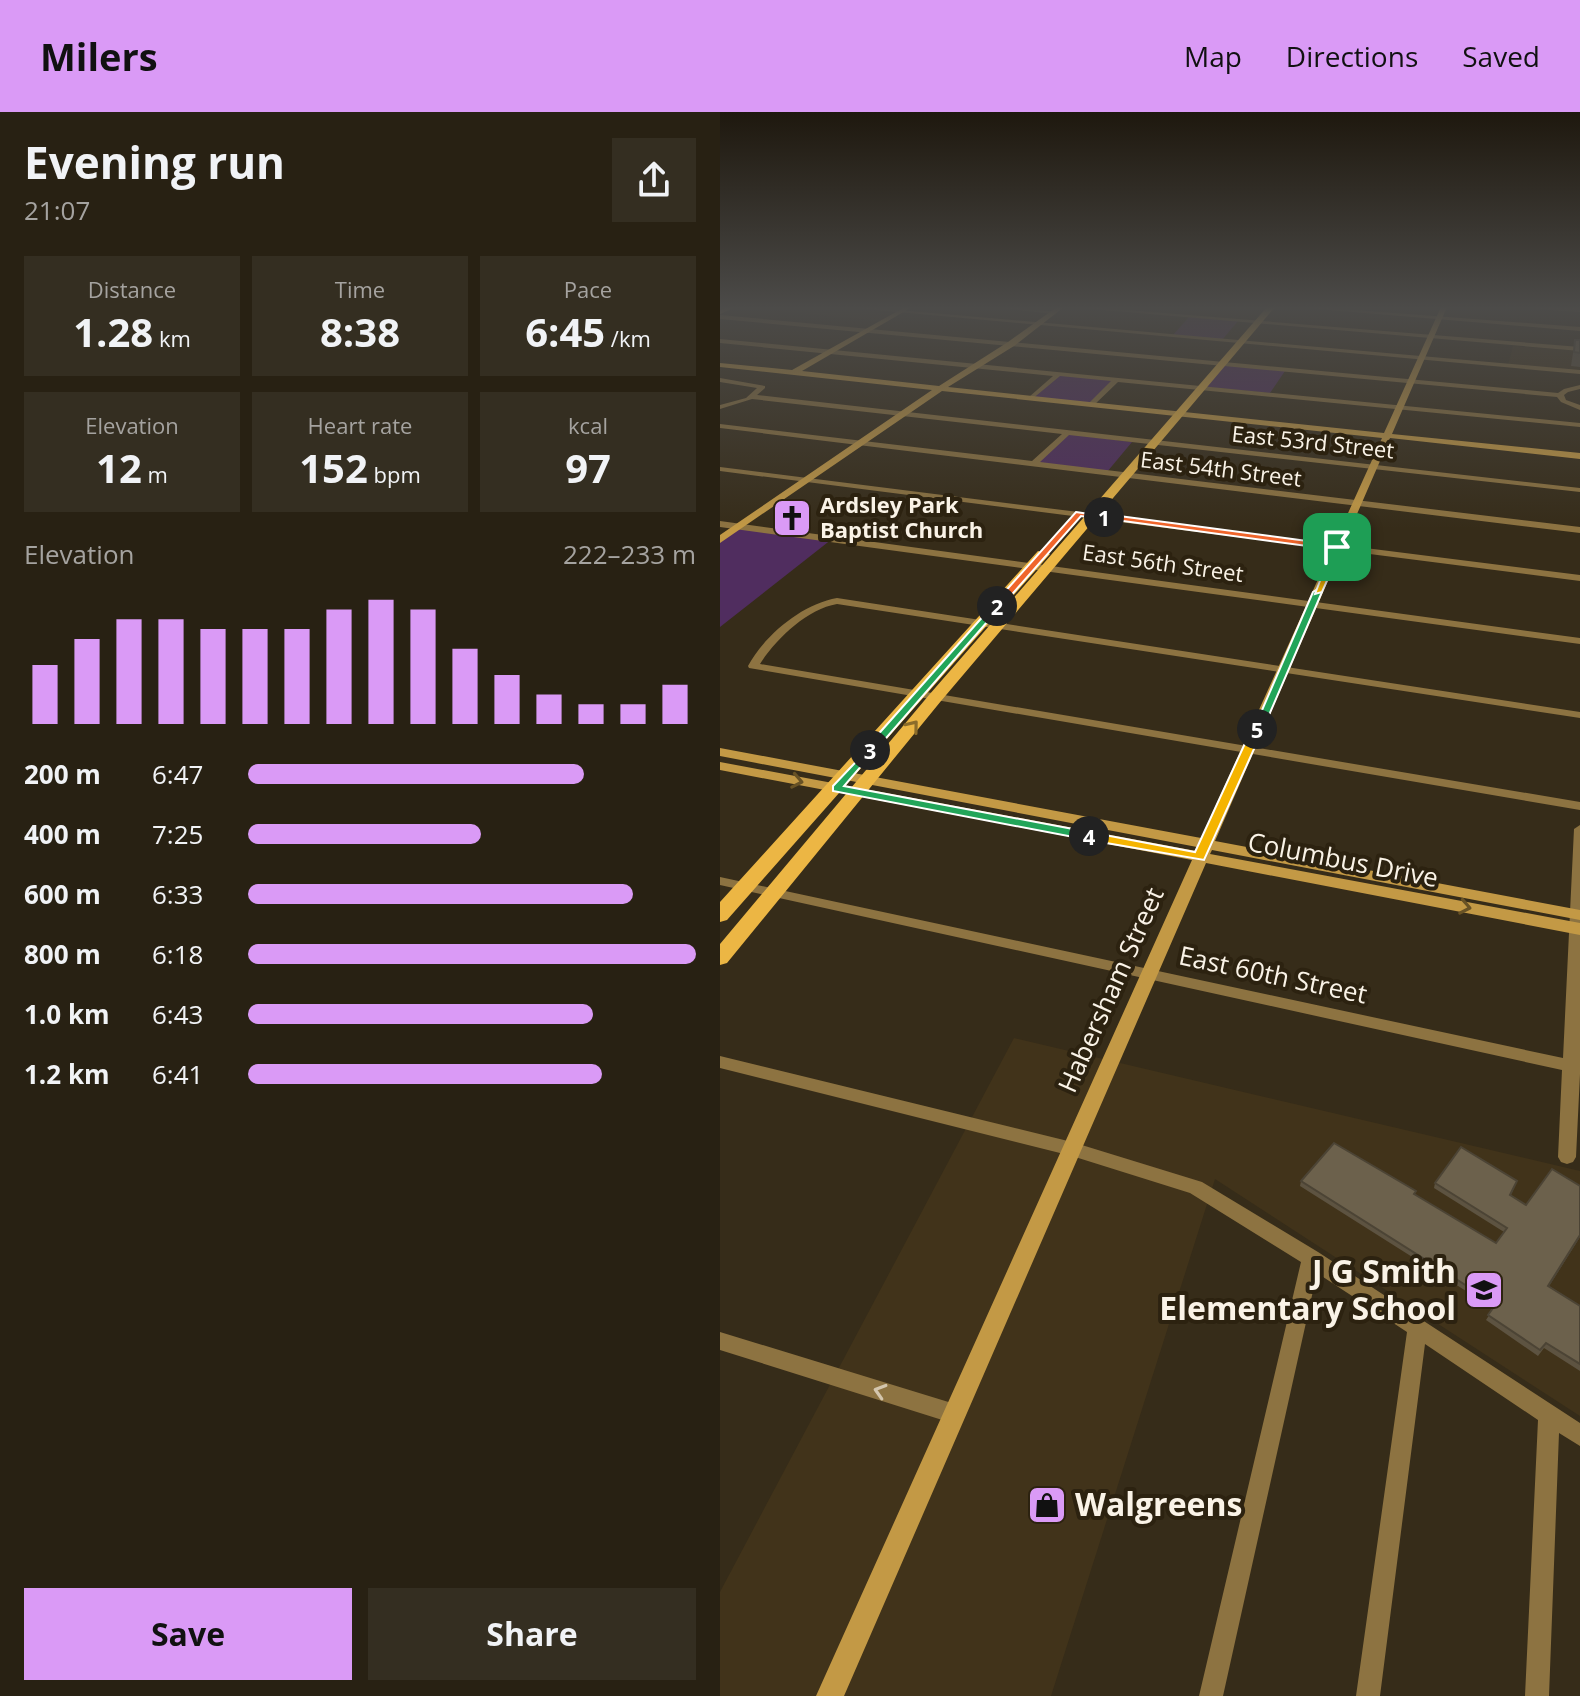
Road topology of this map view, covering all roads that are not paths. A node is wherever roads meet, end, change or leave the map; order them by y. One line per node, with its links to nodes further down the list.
1 (730, 381): 10 (street)
2 (870, 381): 13 (street)
3 (951, 381): 13 (street)
4 (1051, 381): 17 (street)
5 (1115, 381): 18 (street)
6 (1136, 381): 11 (street)
7 (1201, 381): 11 (main road)
8 (1281, 381): 14 (street)
9 (1411, 381): 15 (street); 20 (street, Habersham Street)
10 (741, 382): 16 (street)
11 (1196, 387): 14 (street); 23 (main road)
12 (1580, 387): 15 (street)
13 (938, 389): 17 (street); 22 (street)
14 (1273, 394): 20 (street)
15 (1560, 395): 21 (street)
16 (752, 397): 19 (street); 22 (street, East 53rd Street)
17 (1031, 398): 18 (street)
18 (1092, 405): 23 (street)
19 (720, 407)
20 (1399, 407): 24 (street); 27 (street, Habersham Street)
21 (1580, 408)
22 (899, 414): 26 (street, East 53rd Street); 29 (street)
23 (1174, 414): 27 (street); 28 (main road)
24 (1580, 425)
25 (720, 426): 29 (street, East 54th Street)
26 (1067, 433): 28 (street, East 53rd Street); 31 (street)
27 (1387, 436): 30 (street); 32 (street, Habersham Street)
28 (1150, 443): 32 (street, East 53rd Street); 34 (main road)
29 (858, 444): 31 (street, East 54th Street); 35 (street)
30 (1580, 456)
31 (1033, 465): 34 (street, East 54th Street)
32 (1373, 467): 36 (street, East 53rd Street); 37 (street, Habersham Street)
33 (720, 469): 35 (street)
34 (1120, 475): 37 (street, East 54th Street); 38 (main road)
35 (809, 481): 38 (street); 40 (street)
36 (1580, 490)
37 (1357, 503): 41 (street, East 54th Street); 43 (street, Habersham Street)
38 (1087, 515): 43 (street); 44 (main road); 45 (main road)
39 (720, 524): 40 (street, East 56th Street)
40 (739, 527): 42 (street); 44 (street, East 56th Street)
41 (1580, 530)
42 (720, 540)
43 (1337, 547): 46 (street); 47 (street, Habersham Street)
44 (1034, 565): 45 (street, East 56th Street); 48 (main road)
45 (1050, 567): 47 (street, East 56th Street); 49 (main road)
46 (1580, 578)
47 (1312, 604): 50 (street, East 56th Street); 51 (street, Habersham Street)
48 (981, 624): 49 (street); 52 (main road); 52 (street)
49 (998, 627): 51 (street); 53 (main road)
50 (1580, 641)
51 (1283, 670): 54 (street); 55 (street, Habersham Street)
52 (916, 695): 53 (street); 58 (main road)
53 (935, 698): 55 (street); 59 (main road, one-way to 53)
54 (1580, 715)
55 (1247, 751): 61 (street); 63 (street, Habersham Street)
56 (720, 752): 58 (street, Columbus Drive)
57 (720, 766): 60 (street, Columbus Drive, one-way to 60)
58 (848, 776): 59 (street, Columbus Drive); 60 (main road)
59 (865, 786): 60 (street, Columbus Drive); 63 (street, Columbus Drive); 66 (main road)
60 (837, 788): 65 (main road)
61 (1580, 806)
62 (1580, 829): 68 (street)
63 (1202, 850): 68 (street, Columbus Drive); 70 (street, Habersham Street)
64 (720, 881): 65 (street, East 60th Street)
65 (746, 886): 66 (street, East 60th Street); 67 (main road)
66 (774, 893): 69 (main road); 70 (street, East 60th Street)
67 (720, 915)
68 (1578, 922): 72 (street)
69 (720, 958)
70 (1149, 974): 72 (street, East 60th Street); 73 (street, Habersham Street)
71 (720, 1062): 73 (street)
72 (1576, 1067): 74 (street)
73 (1072, 1149): 75 (street); 79 (street, Habersham Street)
74 (1567, 1157)
75 (1311, 1258): 76 (street); 82 (street)
76 (1417, 1328): 78 (street); 83 (street)
77 (720, 1341): 79 (street, one-way to 77)
78 (1549, 1413): 80 (street); 84 (street)
79 (955, 1414): 81 (street, Habersham Street)
80 (1580, 1435)
81 (830, 1696)
82 (1211, 1696)
83 (1368, 1696)
84 (1537, 1696)

